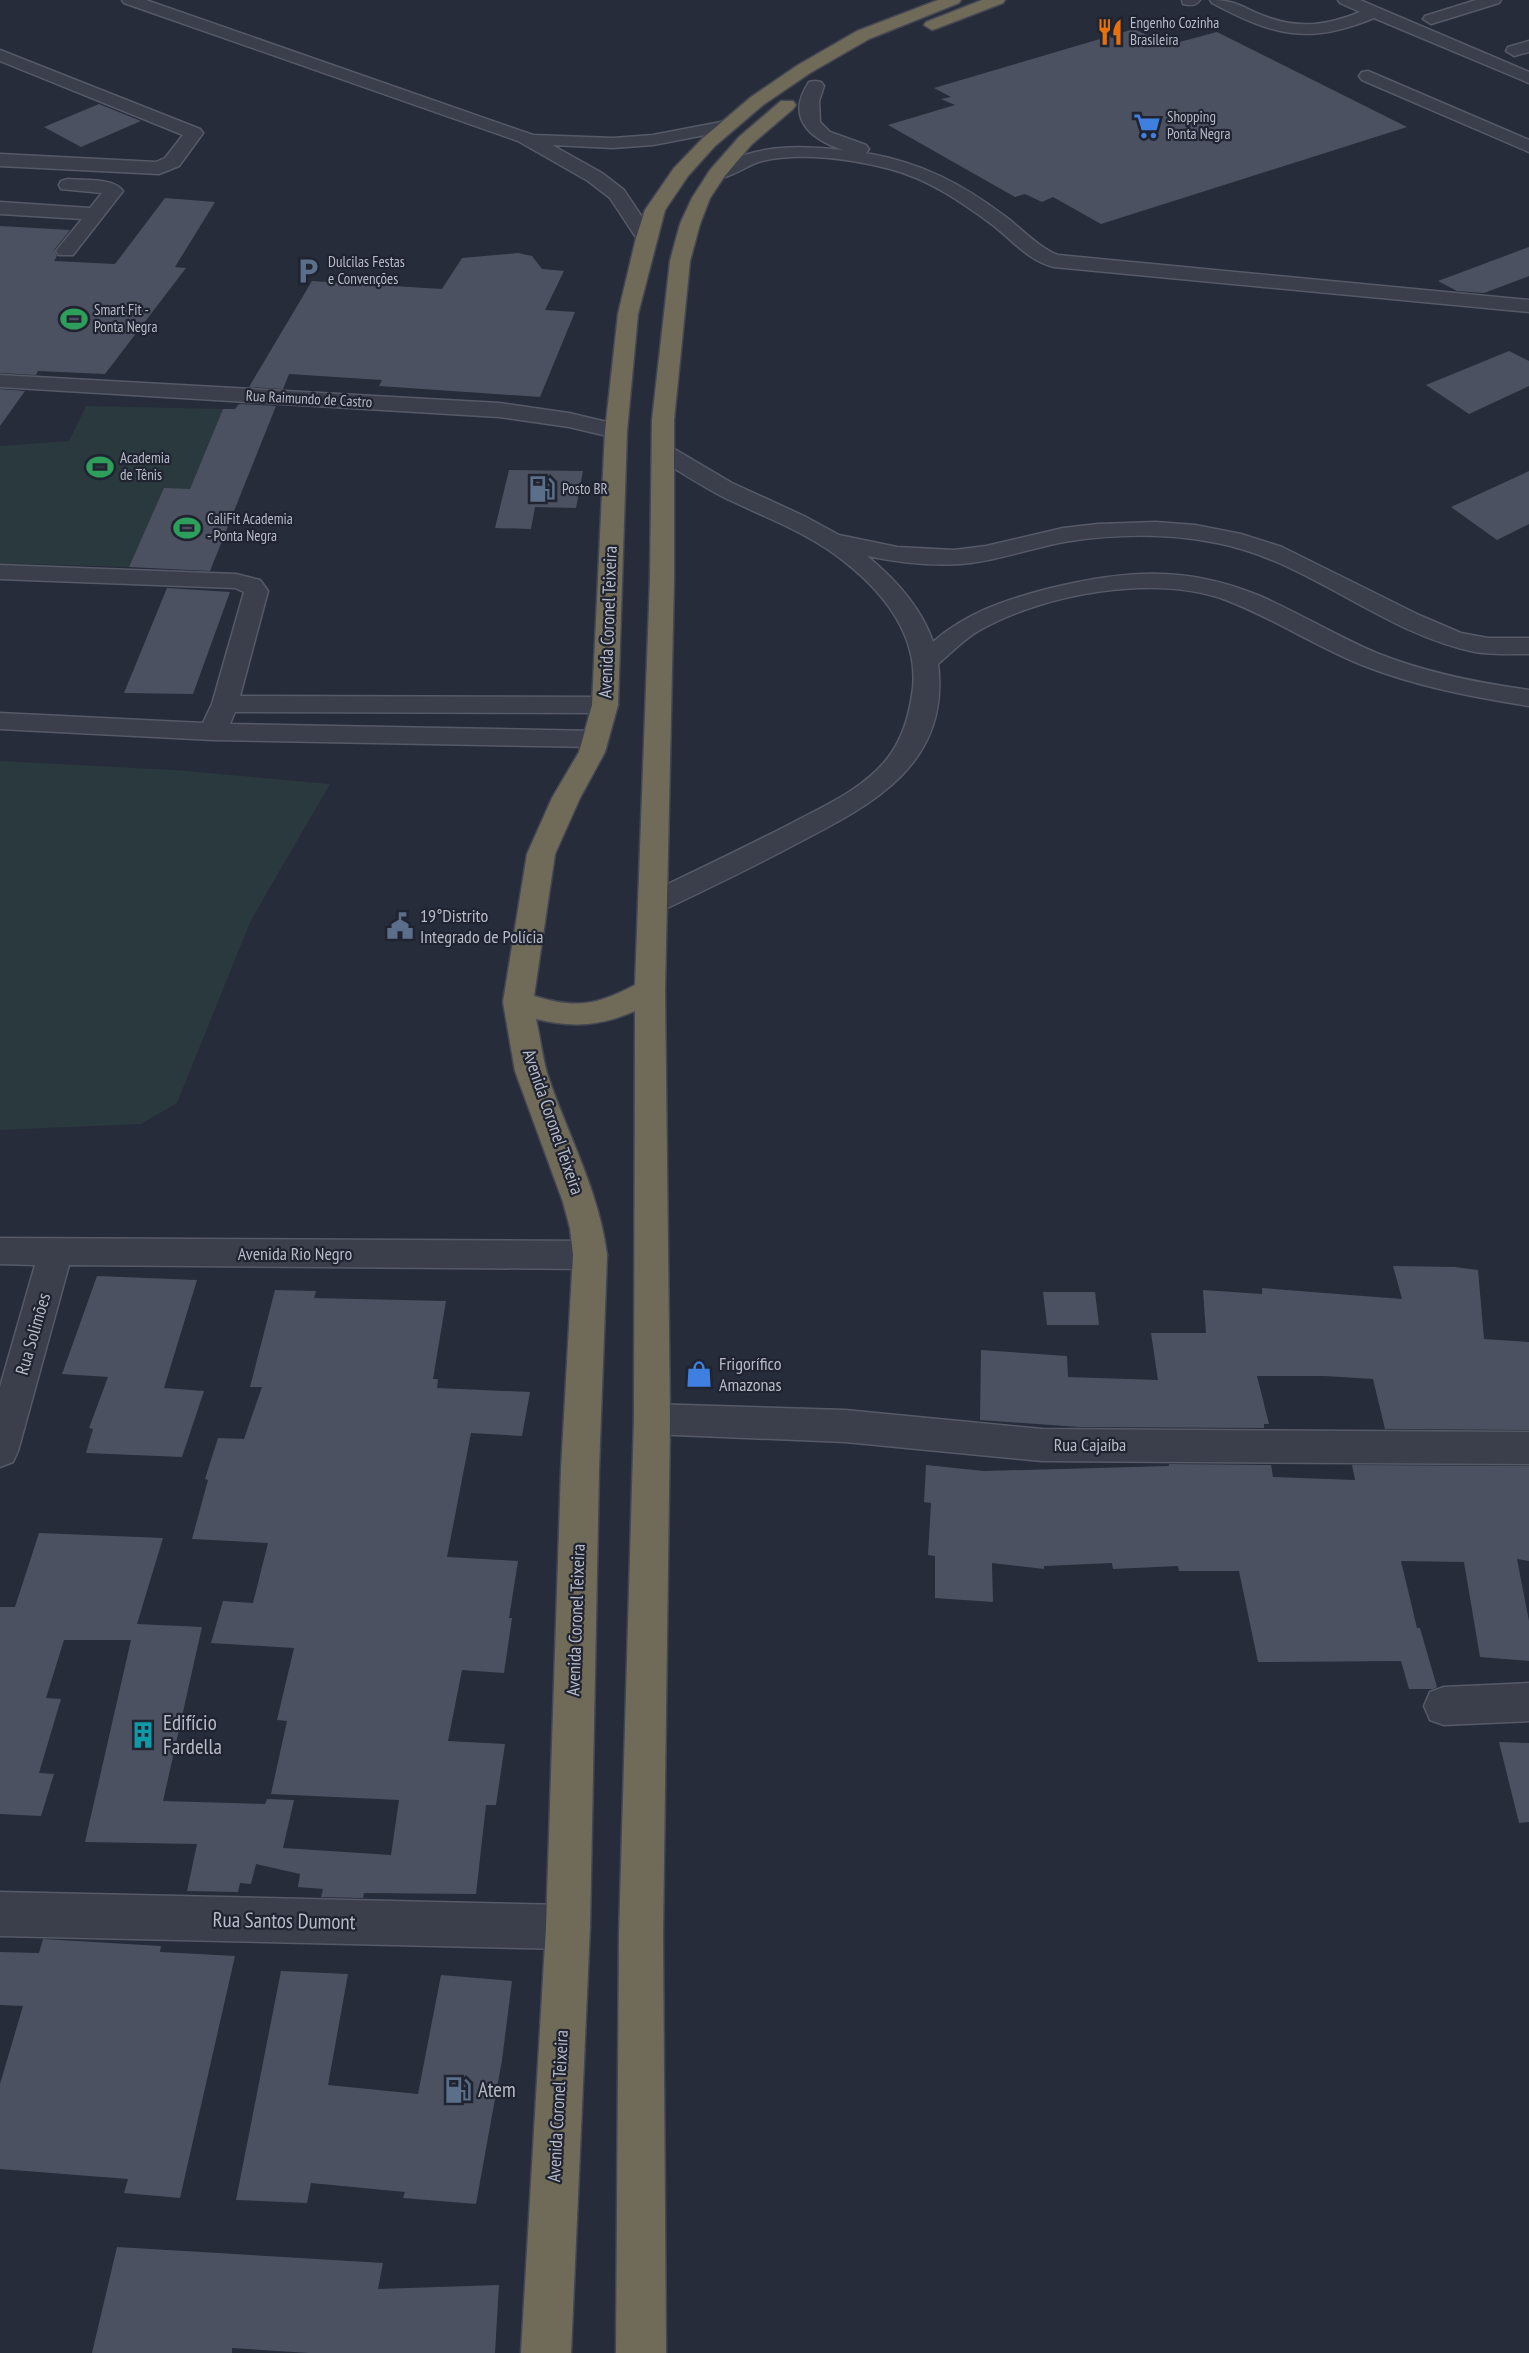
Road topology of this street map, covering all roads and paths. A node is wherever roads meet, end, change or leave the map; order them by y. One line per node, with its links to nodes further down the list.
1 (130, 0): 15 (street)
2 (952, 0): 14 (highway, Avenida Coronel Teixeira)
3 (997, 0): 9 (highway)
4 (1218, 0): 7 (street)
5 (1346, 0): 7 (street)
6 (1493, 0): 8 (street)
7 (1375, 12): 12 (street)
8 (1431, 19)
9 (914, 33)
10 (0, 55): 17 (street)
11 (1368, 76): 16 (street)
12 (1529, 78)
13 (823, 81): 18 (highway); 22 (street)
14 (726, 126): 15 (street); 23 (highway, Avenida Coronel Teixeira)
15 (524, 137): 23 (street)
16 (1529, 147)
17 (0, 160)
18 (717, 174): 22 (street); 28 (highway)
19 (48, 184): 21 (street)
20 (0, 208): 21 (street)
21 (94, 214): 24 (street)
22 (1037, 237): 25 (street)
23 (646, 238): 27 (highway, Avenida Coronel Teixeira)
24 (66, 252)
25 (1529, 306)
26 (0, 381): 27 (street, Rua Raimundo de Castro)
27 (616, 431): 35 (highway, Avenida Coronel Teixeira)
28 (663, 452): 29 (street); 39 (highway)
29 (830, 540): 31 (street); 32 (street)
30 (0, 572): 34 (street)
31 (1529, 646)
32 (926, 661): 33 (street); 39 (street)
33 (1529, 698)
34 (225, 704): 35 (street); 37 (street)
35 (605, 705): 38 (highway, Avenida Coronel Teixeira)
36 (0, 721): 37 (street)
37 (213, 732): 38 (street)
38 (596, 739): 41 (highway, Avenida Coronel Teixeira)
39 (653, 903): 40 (highway)
40 (650, 990): 41 (highway); 45 (highway)
41 (518, 1002): 44 (highway, Avenida Coronel Teixeira)
42 (0, 1251): 43 (street, Avenida Rio Negro)
43 (56, 1252): 44 (street, Avenida Rio Negro); 47 (street, Rua Solimões)
44 (590, 1255): 51 (highway, Avenida Coronel Teixeira)
45 (652, 1419): 46 (street, Rua Cajaíba); 53 (highway)
46 (1529, 1448)
47 (0, 1451)
48 (1529, 1702): 49 (street)
49 (1443, 1706)
50 (0, 1914): 51 (street, Rua Santos Dumont)
51 (568, 1927): 52 (highway, Avenida Coronel Teixeira)
52 (546, 2353)
53 (641, 2353)

